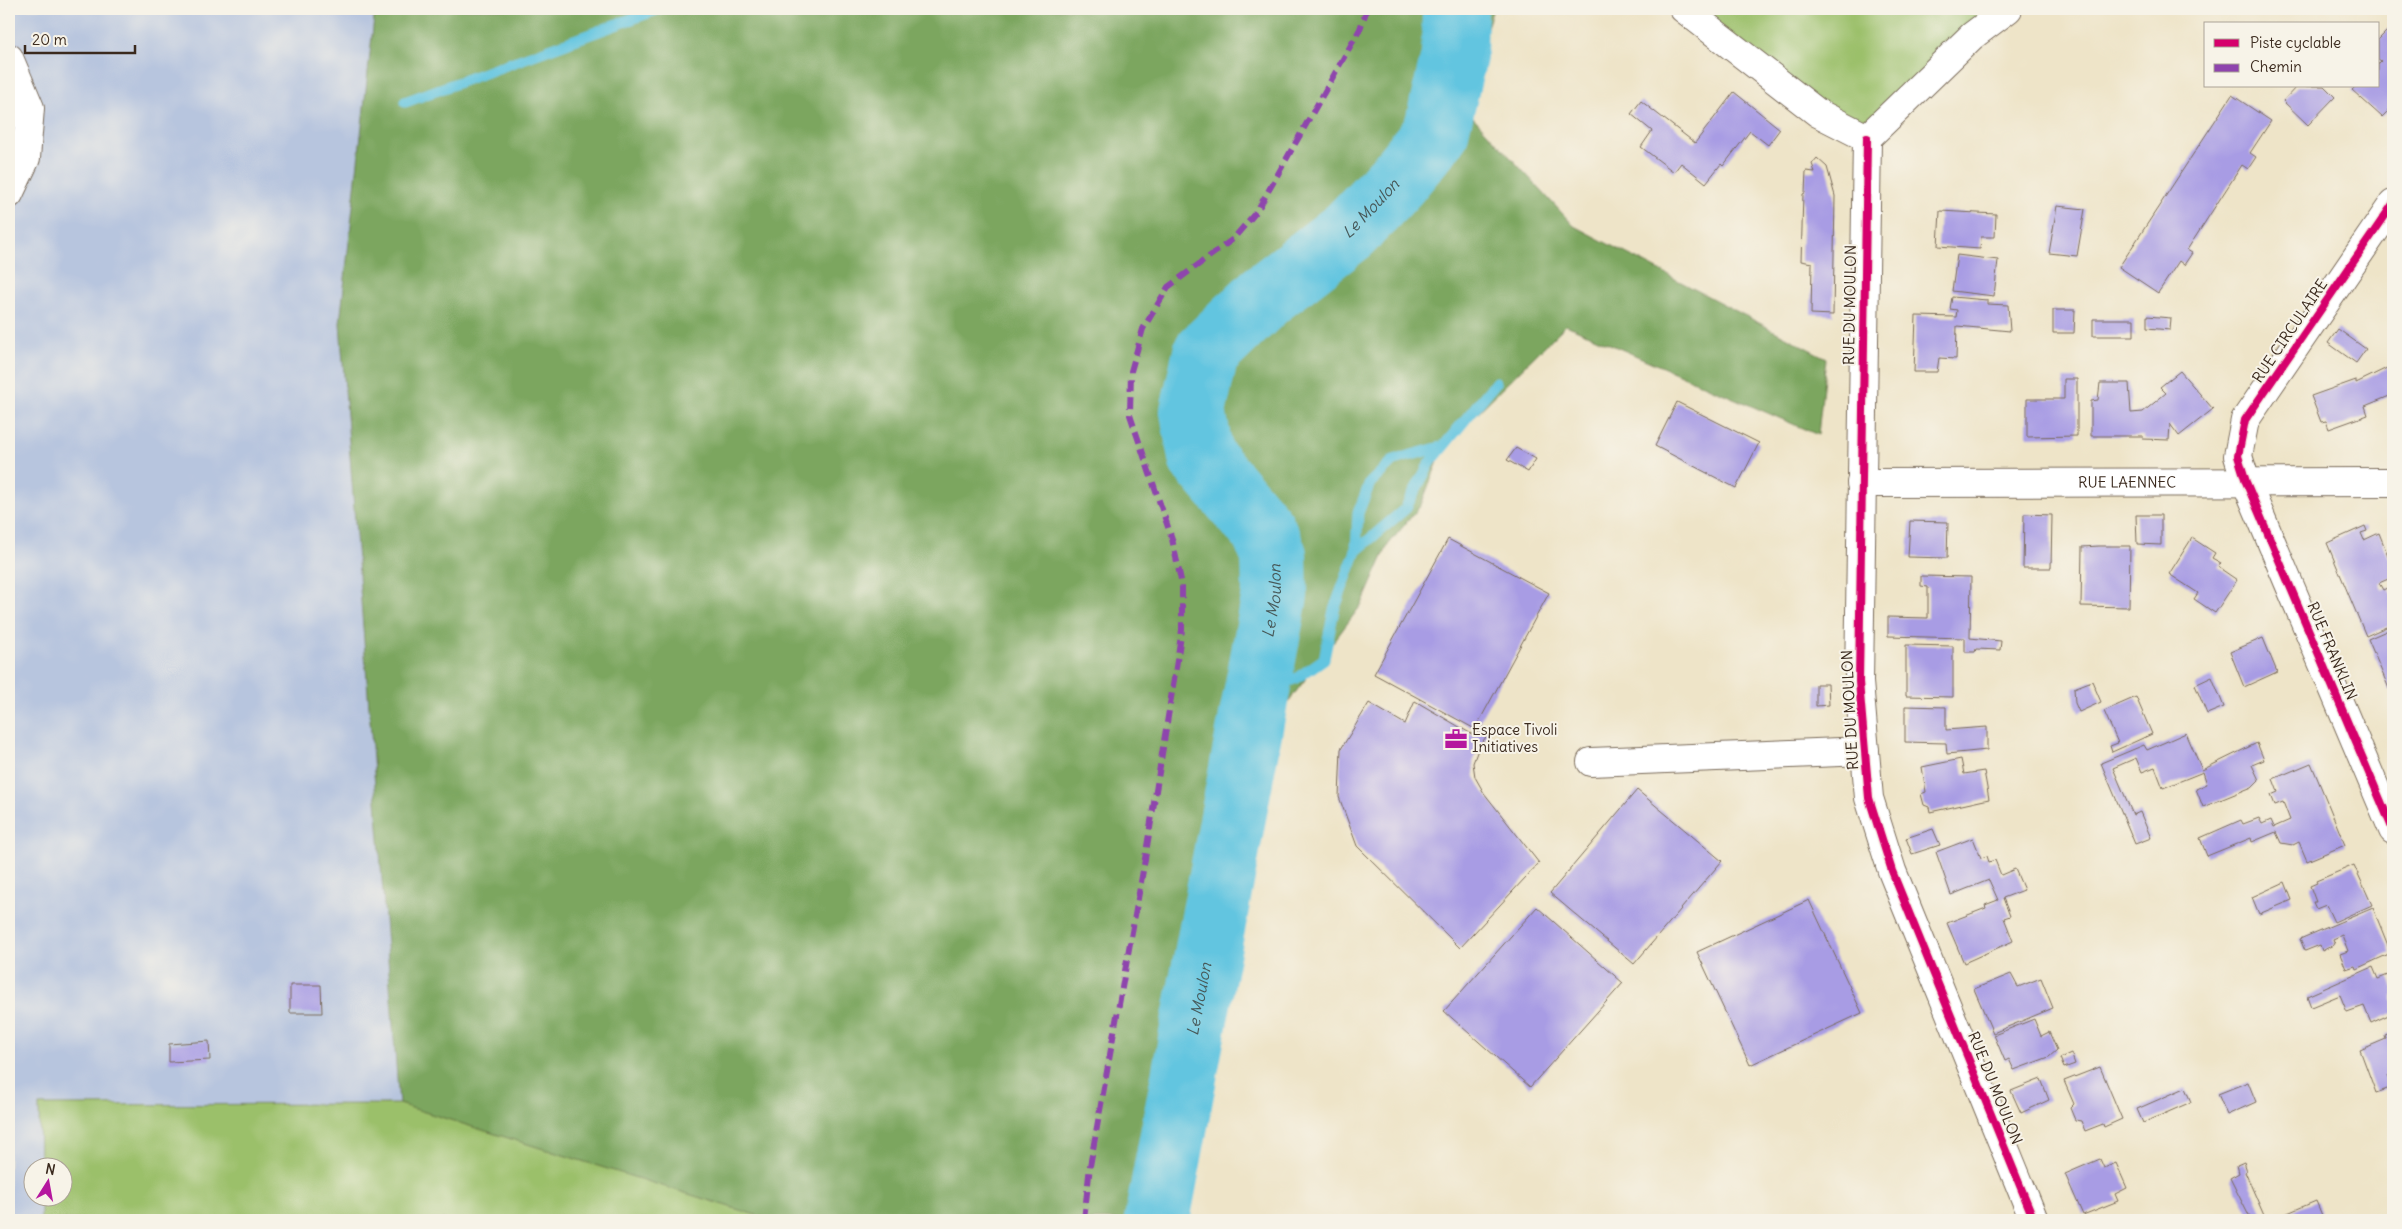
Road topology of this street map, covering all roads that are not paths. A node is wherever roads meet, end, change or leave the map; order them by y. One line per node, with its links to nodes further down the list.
1 (1684, 9): 4 (street)
2 (2008, 9): 4 (street)
3 (9, 58): 5 (street)
4 (1867, 138): 9 (street, RUE DU MOULON)
5 (9, 194)
6 (2393, 204): 7 (street, RUE CIRCULAIRE)
7 (2246, 482): 8 (street, RUE LAENNEC); 9 (street, RUE LAENNEC); 12 (street, RUE FRANKLIN)
8 (2393, 482)
9 (1861, 483): 10 (street, RUE DU MOULON)
10 (1865, 751): 11 (street); 13 (street, RUE DU MOULON)
11 (1591, 762)
12 (2393, 830)
13 (2034, 1220)

